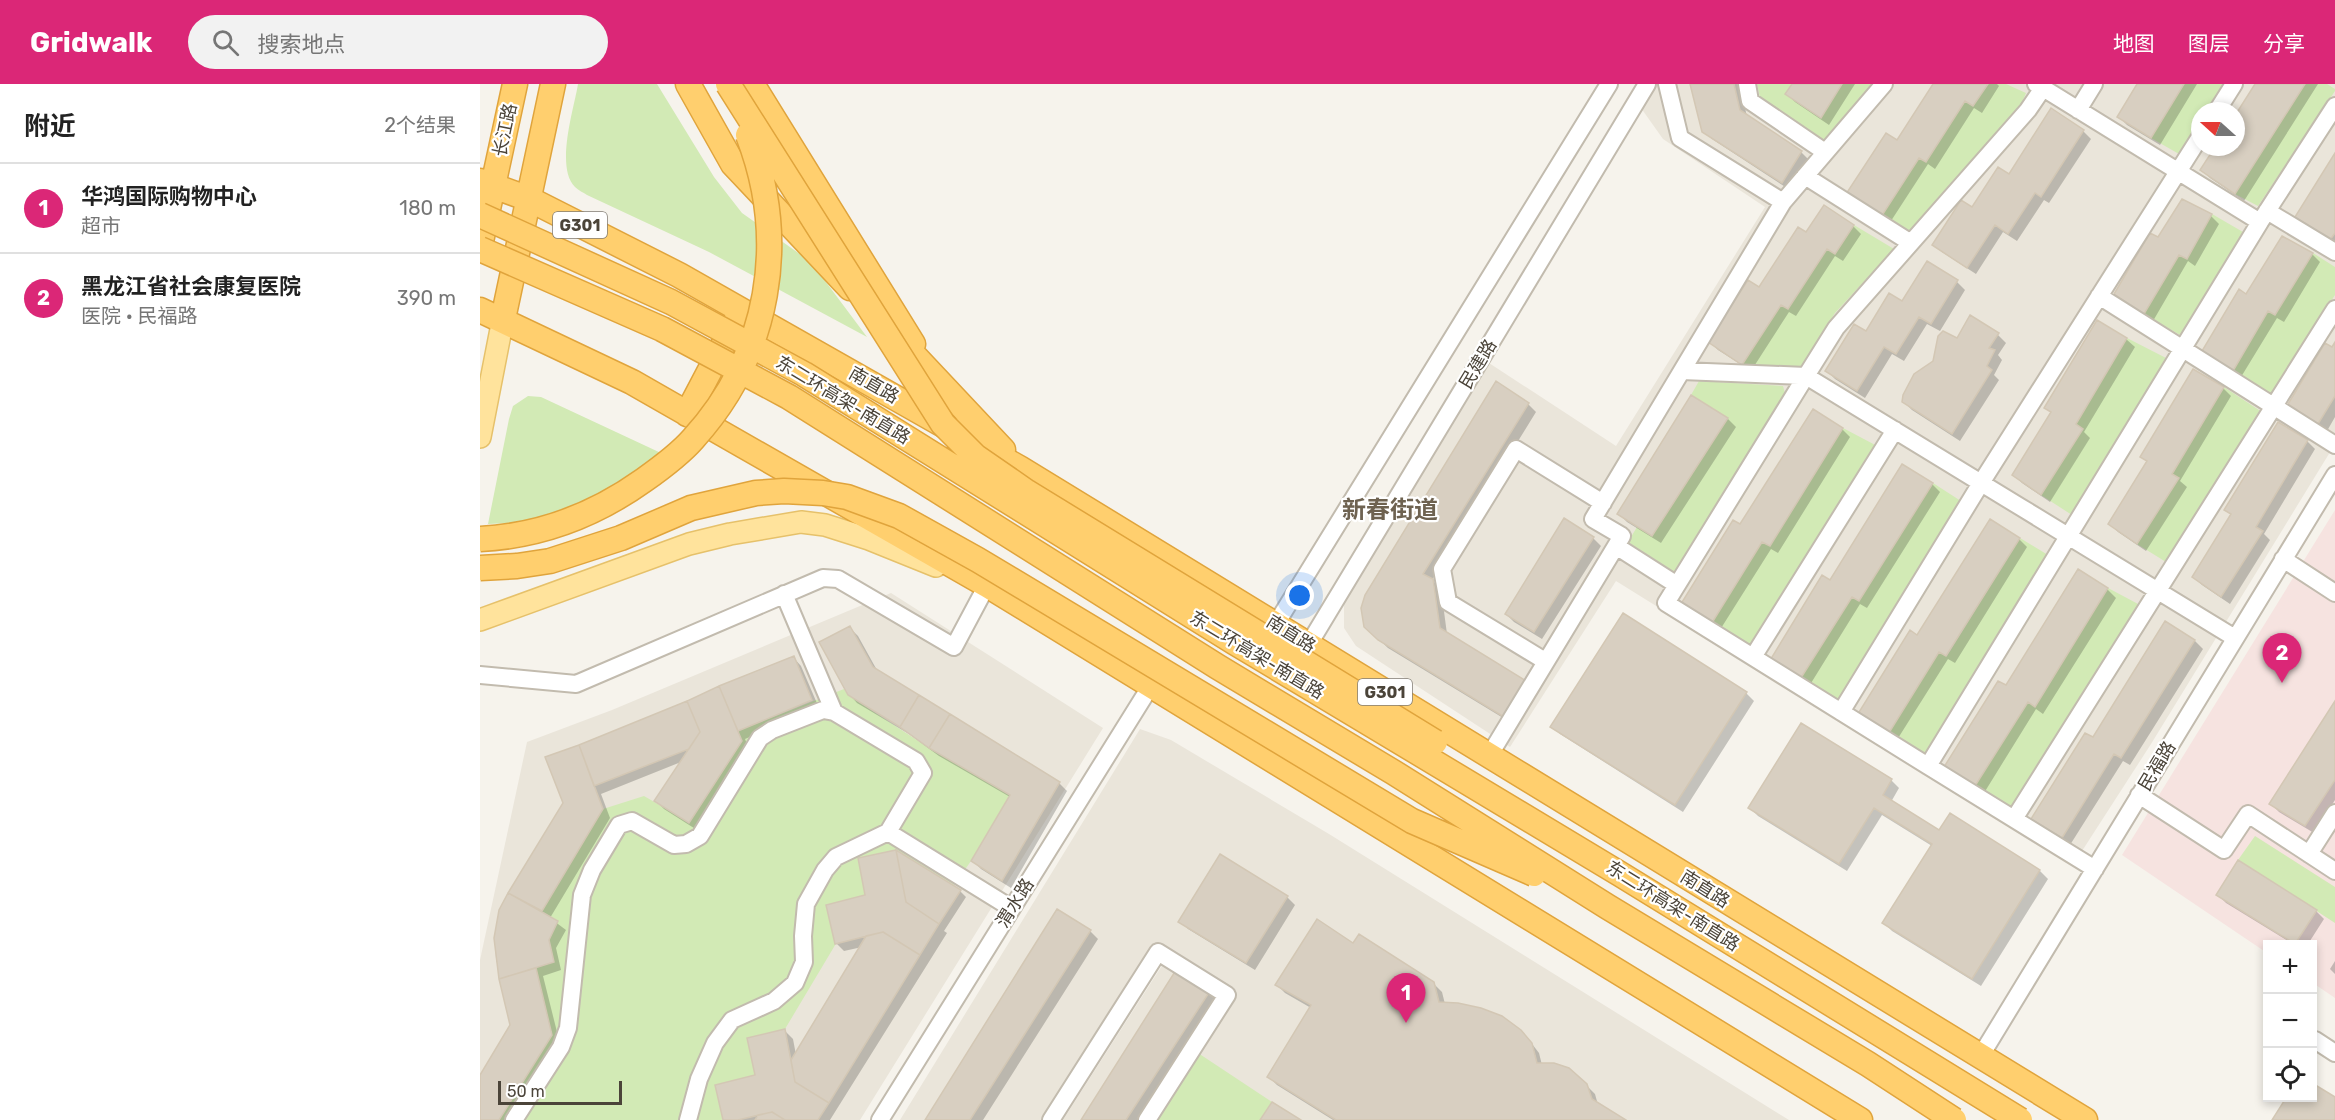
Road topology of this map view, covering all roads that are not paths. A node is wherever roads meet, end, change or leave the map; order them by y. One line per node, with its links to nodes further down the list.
1 (514, 84): 21 (highway, 长江路)
2 (553, 84): 22 (highway)
3 (688, 84): 36 (highway)
4 (726, 84): 48 (highway, bridge); 75 (highway, bridge)
5 (752, 84): 36 (highway)
6 (1609, 84): 57 (street, 民建路)
7 (1647, 84): 59 (street, 民建路)
8 (1667, 84): 23 (street)
9 (1747, 84): 18 (street)
10 (1884, 84): 18 (street)
11 (2094, 84): 16 (street)
12 (2234, 84): 14 (street)
13 (2039, 86): 16 (street); 26 (street)
14 (2223, 102)
15 (2335, 106): 25 (street)
16 (2078, 110): 19 (street)
17 (2191, 151): 19 (street)
18 (1826, 152): 20 (street)
19 (2178, 171): 25 (street); 29 (street)
20 (1805, 176): 23 (street); 26 (street)
21 (487, 183): 22 (highway, 南直路 / G301); 27 (highway, 长江路)
22 (530, 199): 32 (highway, 南直路 / G301); 33 (highway)
23 (1783, 202): 35 (street)
24 (480, 214): 75 (highway, 东二环高架-南直路, bridge)
25 (2264, 216): 28 (street); 34 (street)
26 (1911, 243): 37 (street)
27 (480, 247): 76 (highway, 东二环高架-南直路, bridge)
28 (2335, 252)
29 (2099, 296): 34 (street); 45 (street)
30 (2335, 309): 38 (street)
31 (480, 310): 33 (highway)
32 (742, 310): 39 (highway); 43 (highway, 南直路 / G301)
33 (503, 319): 39 (highway); 41 (main road)
34 (2183, 348): 38 (street); 47 (street)
35 (1682, 371): 37 (street); 46 (street)
36 (933, 376): 43 (highway)
37 (1806, 376): 40 (street); 53 (street)
38 (2274, 406): 42 (street); 70 (street)
39 (687, 414): 52 (highway)
40 (1895, 430): 45 (street); 60 (street)
41 (480, 437)
42 (2335, 445)
43 (1021, 469): 57 (highway, 南直路 / G301)
44 (2335, 475): 50 (street, 民福路)
45 (1981, 483): 47 (street); 65 (street)
46 (1603, 503): 49 (street); 61 (street)
47 (2069, 537): 58 (street); 67 (street)
48 (480, 539)
49 (1616, 546): 53 (street); 61 (street)
50 (2283, 560): 54 (street); 58 (street, 民福路)
51 (480, 568): 76 (highway, bridge)
52 (987, 585): 55 (street); 56 (main road); 63 (highway)
53 (1677, 585): 60 (street)
54 (2335, 593)
55 (784, 594): 62 (street); 64 (street)
56 (480, 620)
57 (1276, 624): 59 (highway, 南直路 / G301)
58 (2235, 638): 68 (street, 民福路)
59 (1309, 644): 66 (highway, 南直路 / G301)
60 (1753, 657): 65 (street)
61 (1545, 661): 66 (street)
62 (480, 675)
63 (1150, 687): 77 (street, 渭水路); 86 (highway)
64 (834, 712): 71 (street); 81 (street)
65 (1841, 712): 67 (street)
66 (1489, 756): 80 (highway, 南直路 / G301)
67 (1928, 766): 70 (street)
68 (2139, 795): 72 (street); 73 (street, 民福路)
69 (2335, 813): 72 (street)
70 (2014, 819): 73 (street)
71 (888, 832): 77 (street); 82 (street)
72 (2309, 854): 74 (street)
73 (2095, 869): 80 (street, 民福路)
74 (2335, 871)
75 (1620, 874): 88 (highway, 东二环高架-南直路, bridge)
76 (1608, 907): 87 (highway, 东二环高架-南直路, bridge)
77 (1011, 908): 83 (street, 渭水路)
78 (2317, 1041): 79 (street)
79 (2335, 1053)
80 (1980, 1058): 89 (highway, 南直路 / G301)
81 (514, 1120)
82 (688, 1120)
83 (880, 1120)
84 (1051, 1120): 85 (street)
85 (1147, 1120)
86 (1860, 1120)
87 (1954, 1120)
88 (2020, 1120)
89 (2085, 1120)

